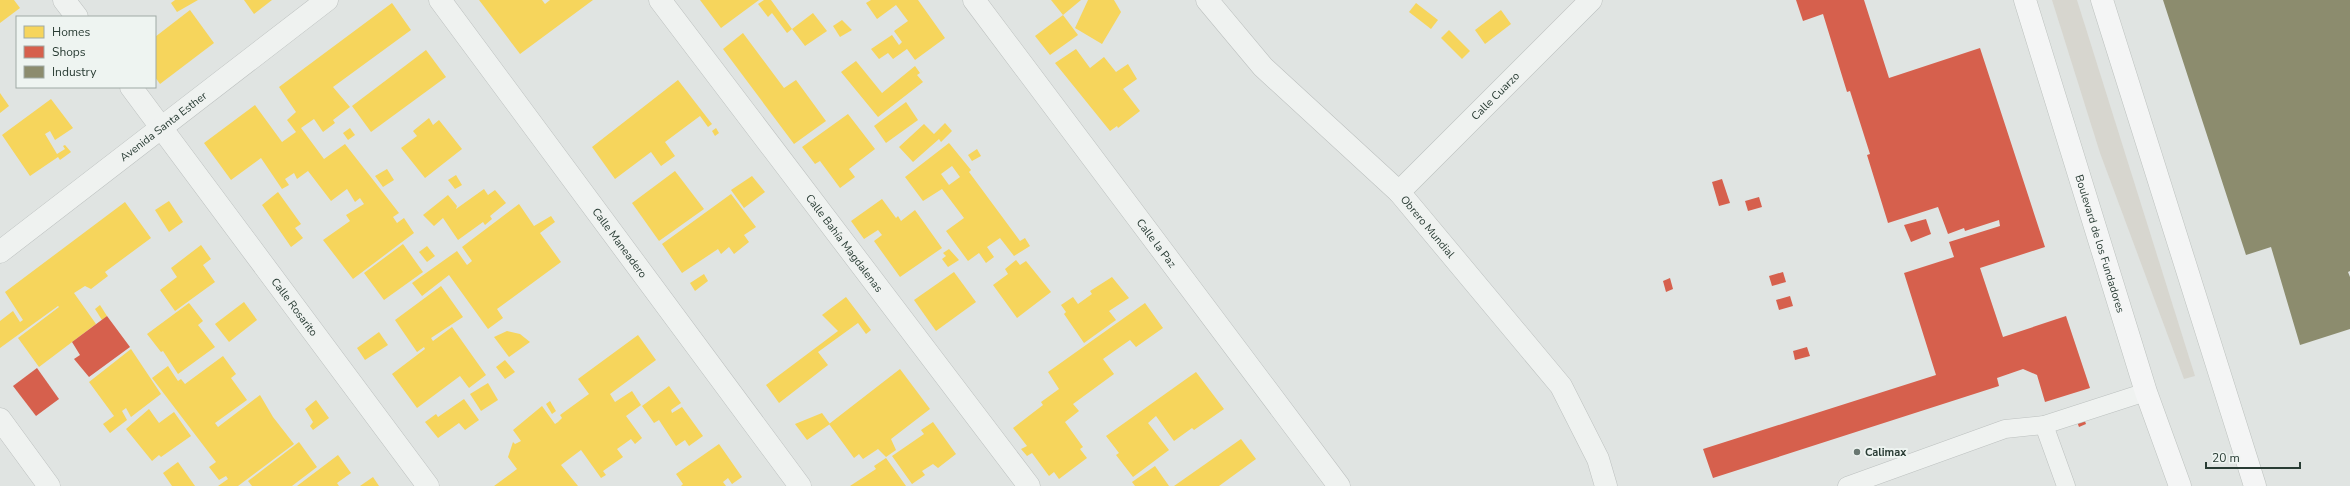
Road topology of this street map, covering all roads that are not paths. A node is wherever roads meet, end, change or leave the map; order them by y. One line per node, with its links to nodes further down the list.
1 (64, 0): 10 (street)
2 (327, 0): 12 (street, Avenida Santa Esther)
3 (440, 0): 21 (street, Calle Maneadero)
4 (660, 0): 18 (street, Calle Bahía Magdalenas)
5 (974, 0): 22 (street, Calle la Paz)
6 (1207, 0): 13 (street, Obrero Mundial)
7 (2025, 0): 15 (main road, Boulevard de los Fundadores)
8 (2102, 0): 27 (main road)
9 (1577, 4): 13 (street, Calle Cuarzo)
10 (76, 16)
11 (132, 88): 12 (street, Calle Rosarito)
12 (162, 128): 14 (street, Avenida Santa Esther); 20 (street, Calle Rosarito)
13 (1399, 192): 23 (street, Obrero Mundial)
14 (0, 252)
15 (2146, 392): 17 (lane); 26 (main road, Boulevard de los Fundadores)
16 (0, 419): 19 (street)
17 (2044, 425): 24 (lane); 25 (lane)
18 (1020, 483)
19 (48, 486)
20 (428, 486)
21 (800, 486)
22 (1339, 486)
23 (1606, 486)
24 (1847, 486)
25 (2066, 486)
26 (2180, 486)
27 (2255, 486)

